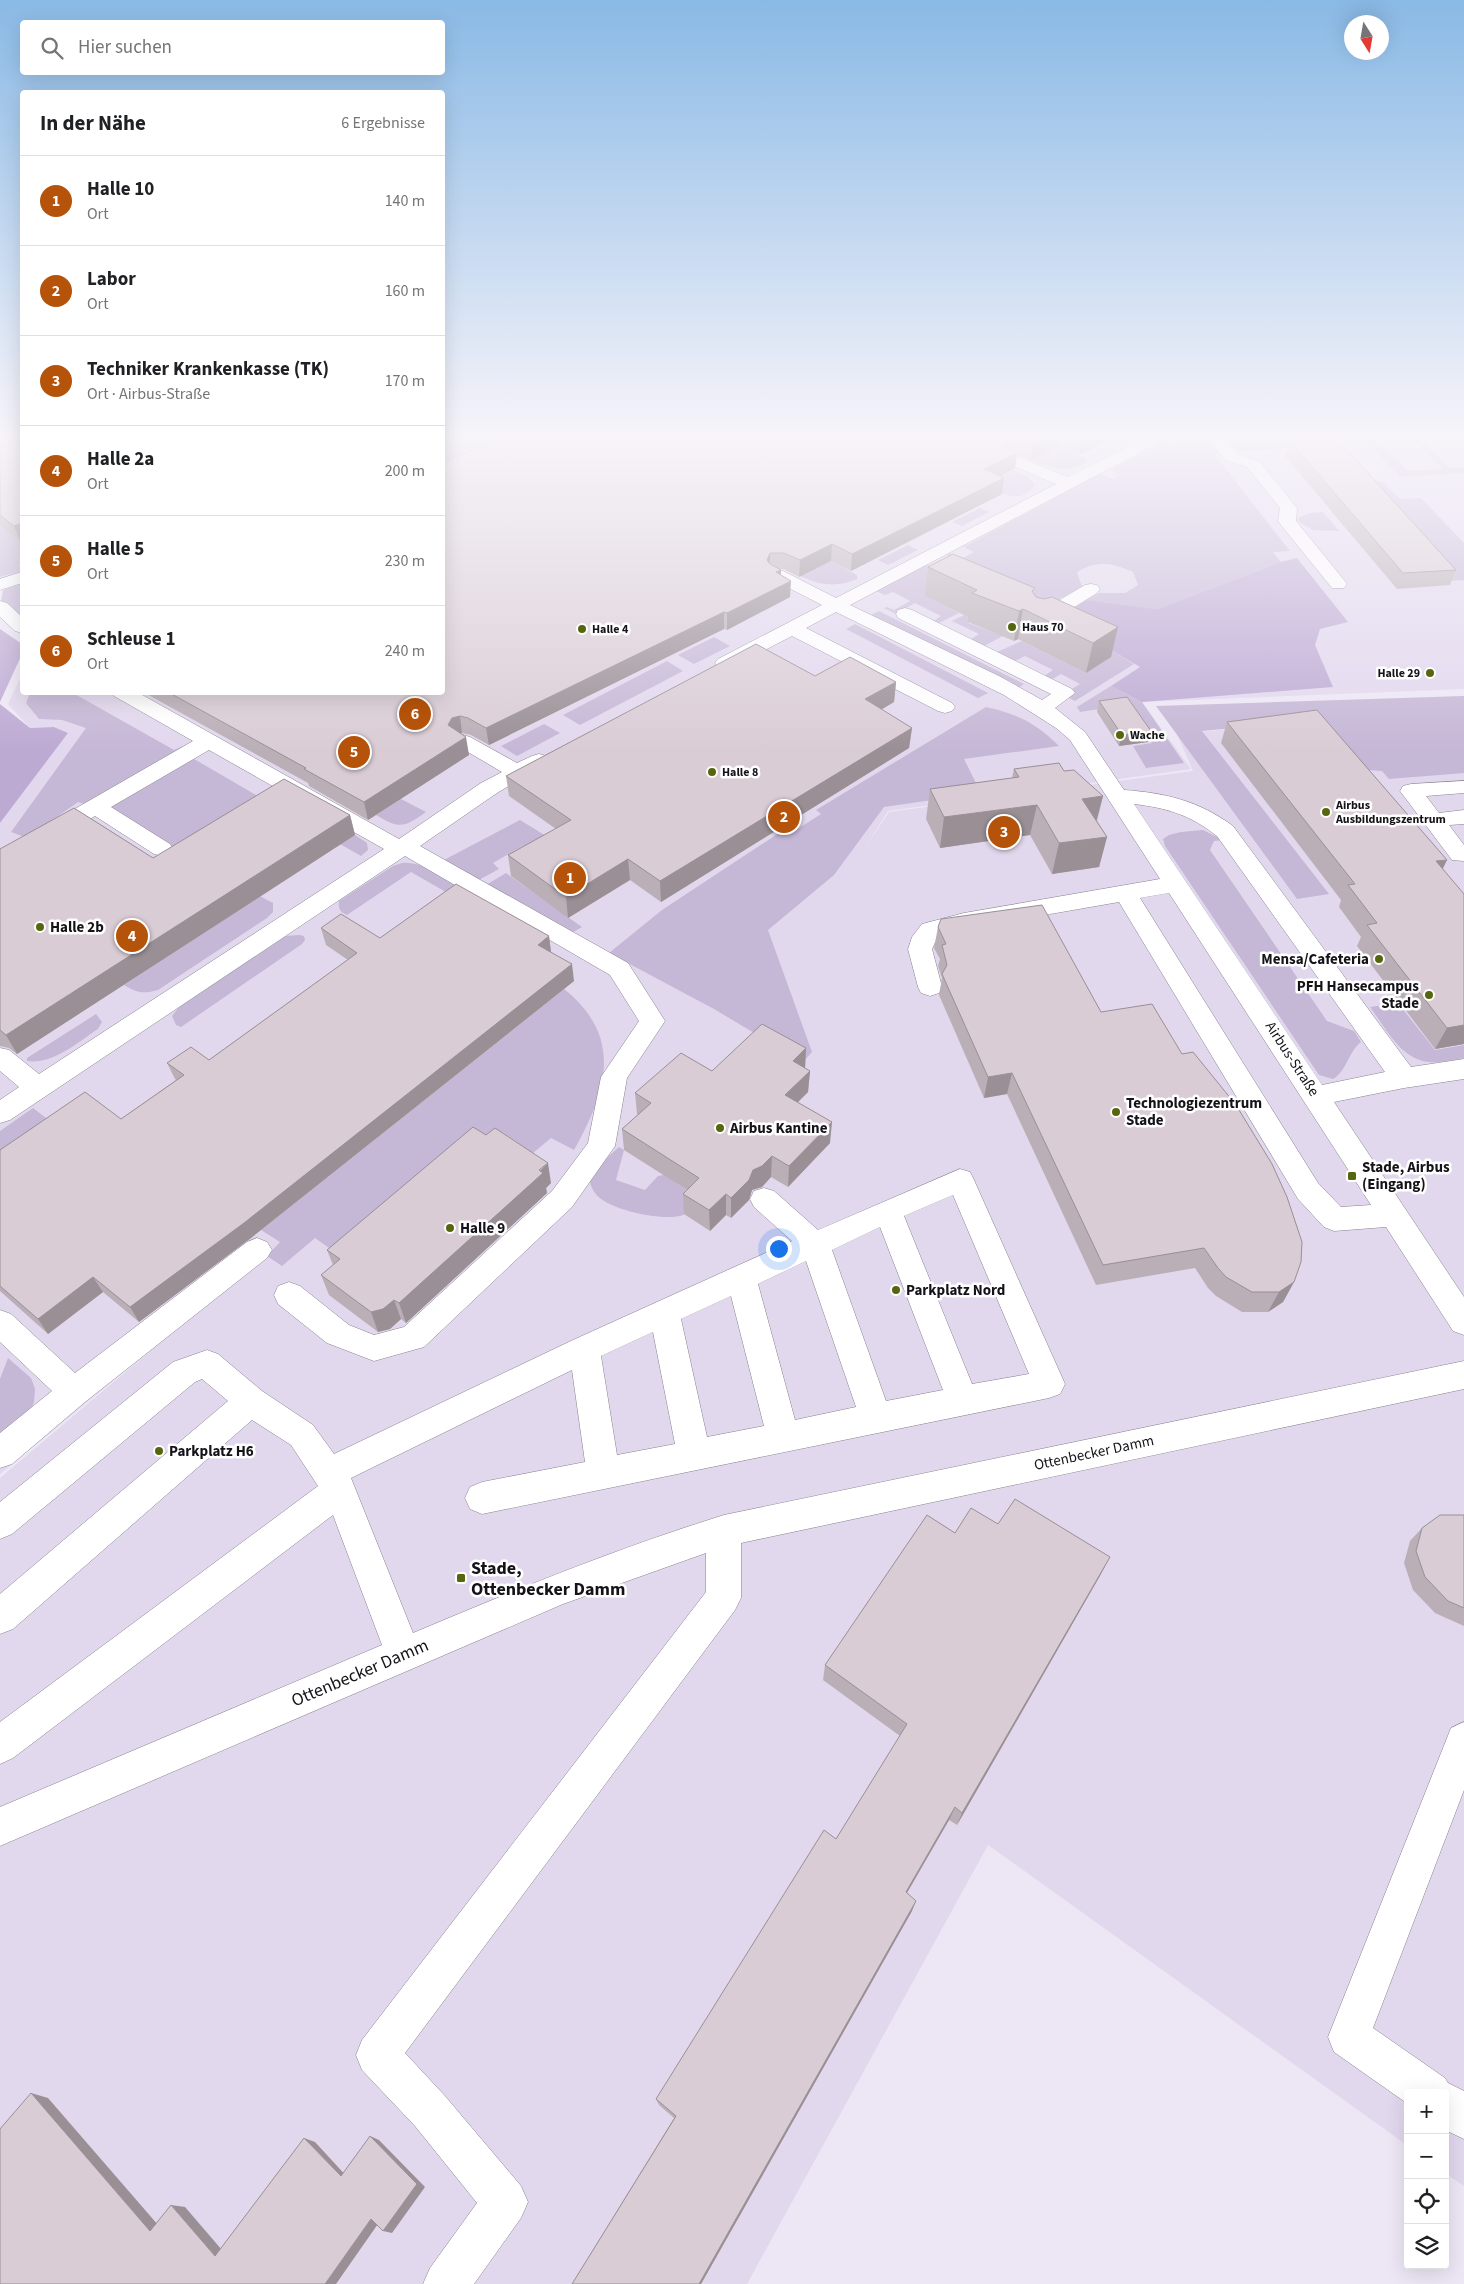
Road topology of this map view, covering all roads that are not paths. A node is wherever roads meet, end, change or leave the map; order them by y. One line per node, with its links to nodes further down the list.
1 (963, 539): 3 (street)
2 (1301, 539): 7 (street)
3 (928, 557): 4 (street); 10 (street)
4 (945, 565)
5 (777, 575): 10 (street, Airbus-Straße)
6 (20, 578): 8 (street)
7 (1338, 584)
8 (0, 585)
9 (1091, 589): 12 (street)
10 (835, 606): 15 (street); 19 (street, Airbus-Straße)
11 (0, 607): 14 (street)
12 (1040, 613)
13 (905, 614): 19 (street)
14 (20, 625)
15 (791, 628): 16 (street); 18 (street)
16 (710, 671)
17 (126, 695): 20 (street)
18 (945, 707)
19 (1041, 709): 25 (street, Airbus-Straße)
20 (209, 741): 26 (street); 29 (street)
21 (463, 741): 23 (street)
22 (556, 751): 23 (street)
23 (533, 769): 29 (street)
24 (1464, 787): 28 (street)
25 (1113, 788): 33 (street, Airbus-Straße); 38 (street)
26 (96, 807): 30 (street); 32 (street)
27 (1464, 817): 28 (street)
28 (1432, 820): 31 (street)
29 (402, 847): 39 (street); 48 (street)
30 (162, 850)
31 (1464, 854)
32 (0, 862)
33 (1176, 884): 34 (street); 40 (street, Airbus-Straße)
34 (1125, 894): 35 (street); 44 (street)
35 (930, 987)
36 (0, 1057): 39 (street)
37 (1464, 1069): 38 (street)
38 (1404, 1078): 40 (street)
39 (38, 1088): 41 (street)
40 (1316, 1096): 44 (street, Airbus-Straße)
41 (0, 1113)
42 (764, 1199): 45 (street)
43 (888, 1211): 45 (street); 55 (street); 55 (street)
44 (1394, 1215): 50 (street, Airbus-Straße)
45 (815, 1244): 47 (street); 57 (street)
46 (257, 1250): 54 (street)
47 (741, 1278): 49 (street); 58 (street)
48 (289, 1295)
49 (664, 1312): 52 (street); 60 (street)
50 (1464, 1322)
51 (0, 1323): 54 (street)
52 (584, 1349): 61 (street); 62 (street)
53 (1464, 1375): 65 (street, Ottenbecker Damm)
54 (74, 1392): 59 (street)
55 (963, 1400): 57 (street)
56 (251, 1401): 62 (street); 64 (street); 66 (street)
57 (876, 1418): 58 (street)
58 (783, 1436): 60 (street)
59 (0, 1453)
60 (694, 1454): 61 (street)
61 (603, 1473): 63 (street)
62 (334, 1481): 67 (street); 69 (street)
63 (482, 1498)
64 (0, 1523)
65 (724, 1531): 67 (street, Ottenbecker Damm); 74 (street)
66 (0, 1617)
67 (403, 1654): 70 (street, Ottenbecker Damm)
68 (1464, 1741): 71 (street)
69 (0, 1745)
70 (0, 1827)
71 (1424, 2089)
72 (1449, 2107): 73 (street)
73 (1464, 2117)
74 (446, 2284)

